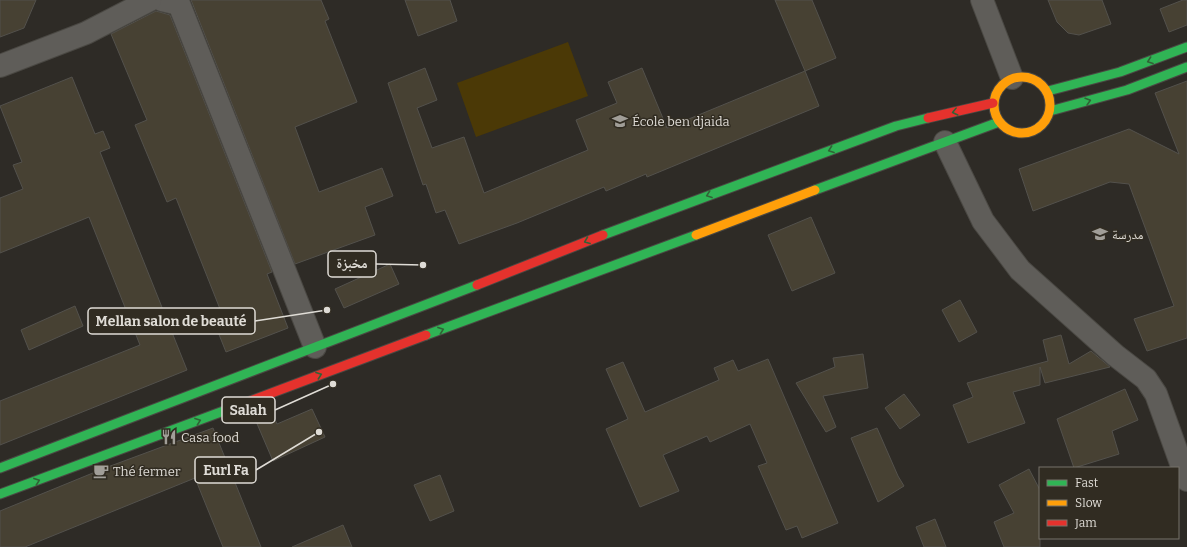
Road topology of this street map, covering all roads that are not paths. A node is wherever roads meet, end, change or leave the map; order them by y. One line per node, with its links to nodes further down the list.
1 (150, 0): 5 (street)
2 (162, 0): 13 (street)
3 (982, 0): 7 (street)
4 (1187, 47): 8 (main road, one-way to 8)
5 (0, 66)
6 (1187, 67): 10 (main road, one-way to 6)
7 (1012, 78): 8 (main road); 9 (main road)
8 (1048, 92): 10 (main road)
9 (993, 102): 11 (main road); 13 (main road, one-way to 13)
10 (1050, 111): 11 (main road)
11 (999, 122): 12 (main road)
12 (945, 142): 15 (street); 16 (main road, one-way to 12)
13 (316, 347): 14 (main road)
14 (0, 468)
15 (1187, 480)
16 (0, 494)

